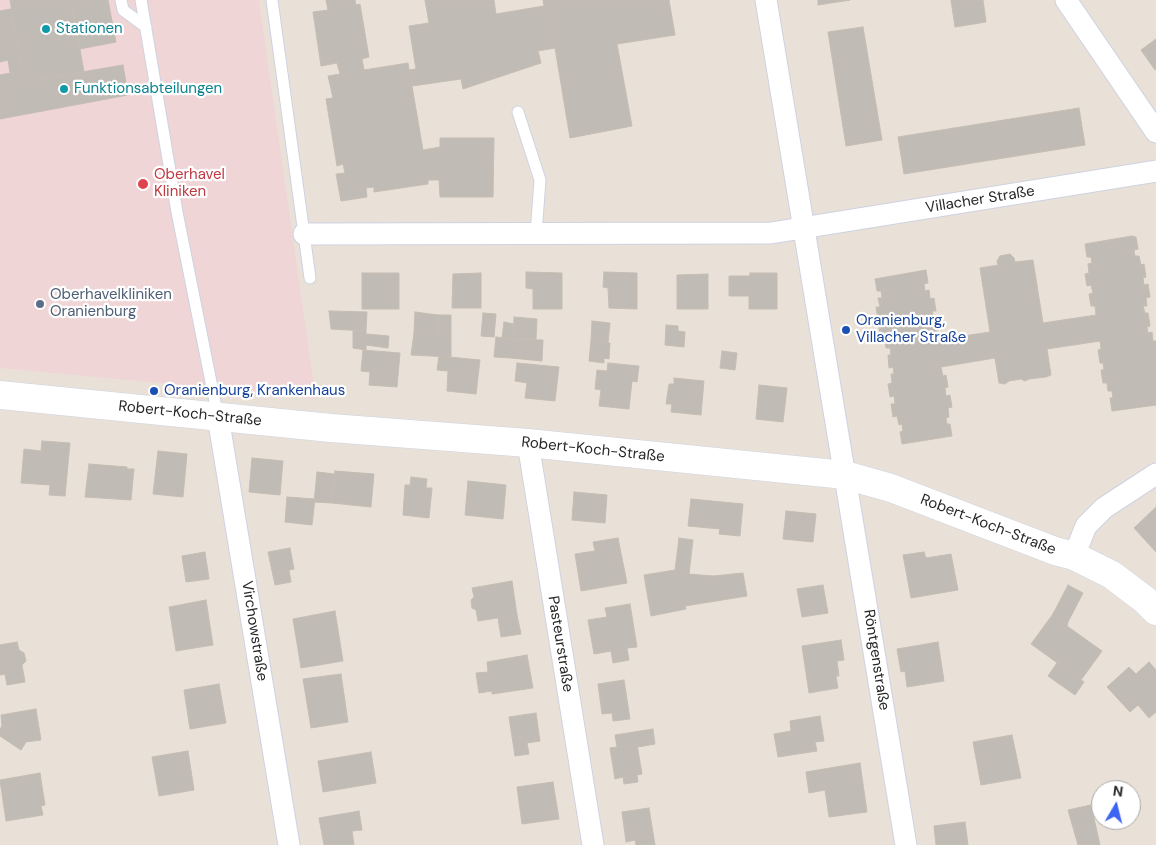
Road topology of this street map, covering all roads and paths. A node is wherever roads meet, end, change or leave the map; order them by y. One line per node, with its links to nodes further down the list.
1 (121, 0): 6 (lane)
2 (141, 0): 6 (lane)
3 (272, 0): 11 (lane)
4 (766, 0): 10 (street)
5 (1066, 0): 8 (street)
6 (146, 27): 15 (lane)
7 (518, 112): 12 (lane)
8 (1156, 132)
9 (1156, 171): 10 (street, Villacher Straße)
10 (804, 229): 12 (street); 18 (street)
11 (304, 234): 12 (street); 13 (lane)
12 (536, 234)
13 (310, 278)
14 (0, 395): 15 (street, Robert-Koch-Straße)
15 (218, 417): 16 (street, Robert-Koch-Straße); 21 (street, Virchowstraße)
16 (528, 443): 18 (street, Robert-Koch-Straße); 22 (street, Pasteurstraße)
17 (1156, 474): 19 (street)
18 (844, 475): 19 (street, Robert-Koch-Straße); 23 (street, Röntgenstraße)
19 (1074, 556): 20 (street, Robert-Koch-Straße)
20 (1156, 611)
21 (289, 845)
22 (593, 845)
23 (906, 845)

